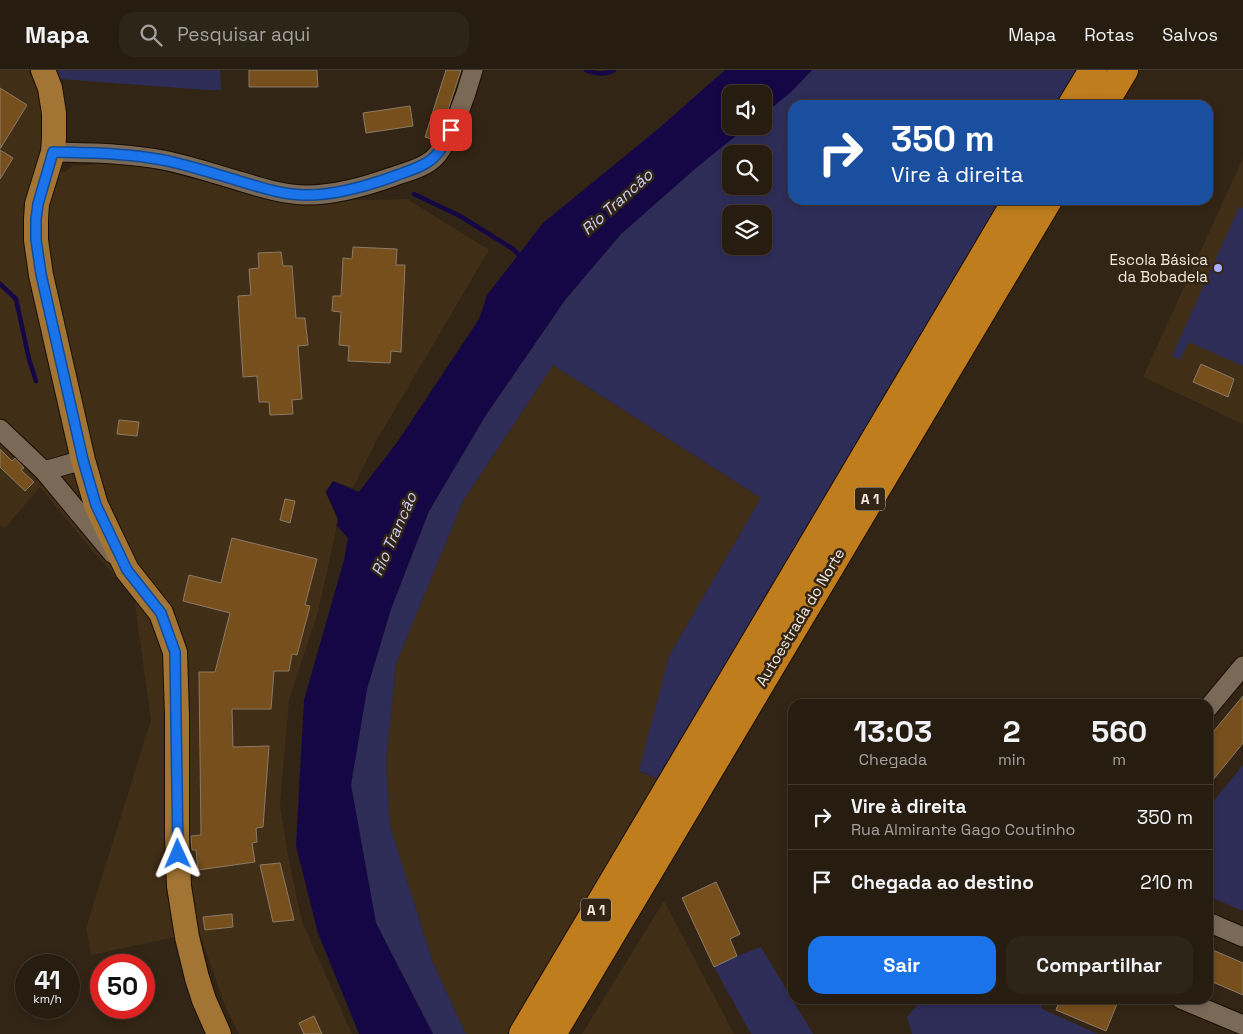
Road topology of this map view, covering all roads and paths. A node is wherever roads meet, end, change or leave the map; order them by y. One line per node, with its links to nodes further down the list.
1 (43, 70): 7 (main road)
2 (473, 70): 7 (street)
3 (1093, 70): 5 (highway)
4 (1124, 70): 6 (highway)
5 (1075, 100)
6 (1106, 100)
7 (53, 152): 11 (main road)
8 (1014, 205): 16 (highway, Autoestrada do Norte / A 1)
9 (1045, 205): 16 (highway, Autoestrada do Norte / A 1)
10 (0, 429): 12 (street)
11 (83, 460): 12 (street); 13 (main road)
12 (44, 471): 13 (street)
13 (127, 570): 21 (main road)
14 (1243, 666): 15 (street)
15 (1213, 702)
16 (681, 792): 22 (highway, Autoestrada do Norte / A 1); 23 (highway, Autoestrada do Norte / A 1)
17 (1213, 924): 18 (street)
18 (1243, 937)
19 (1193, 1004): 20 (street)
20 (1243, 1025)
21 (219, 1034)
22 (523, 1034)
23 (552, 1034)

